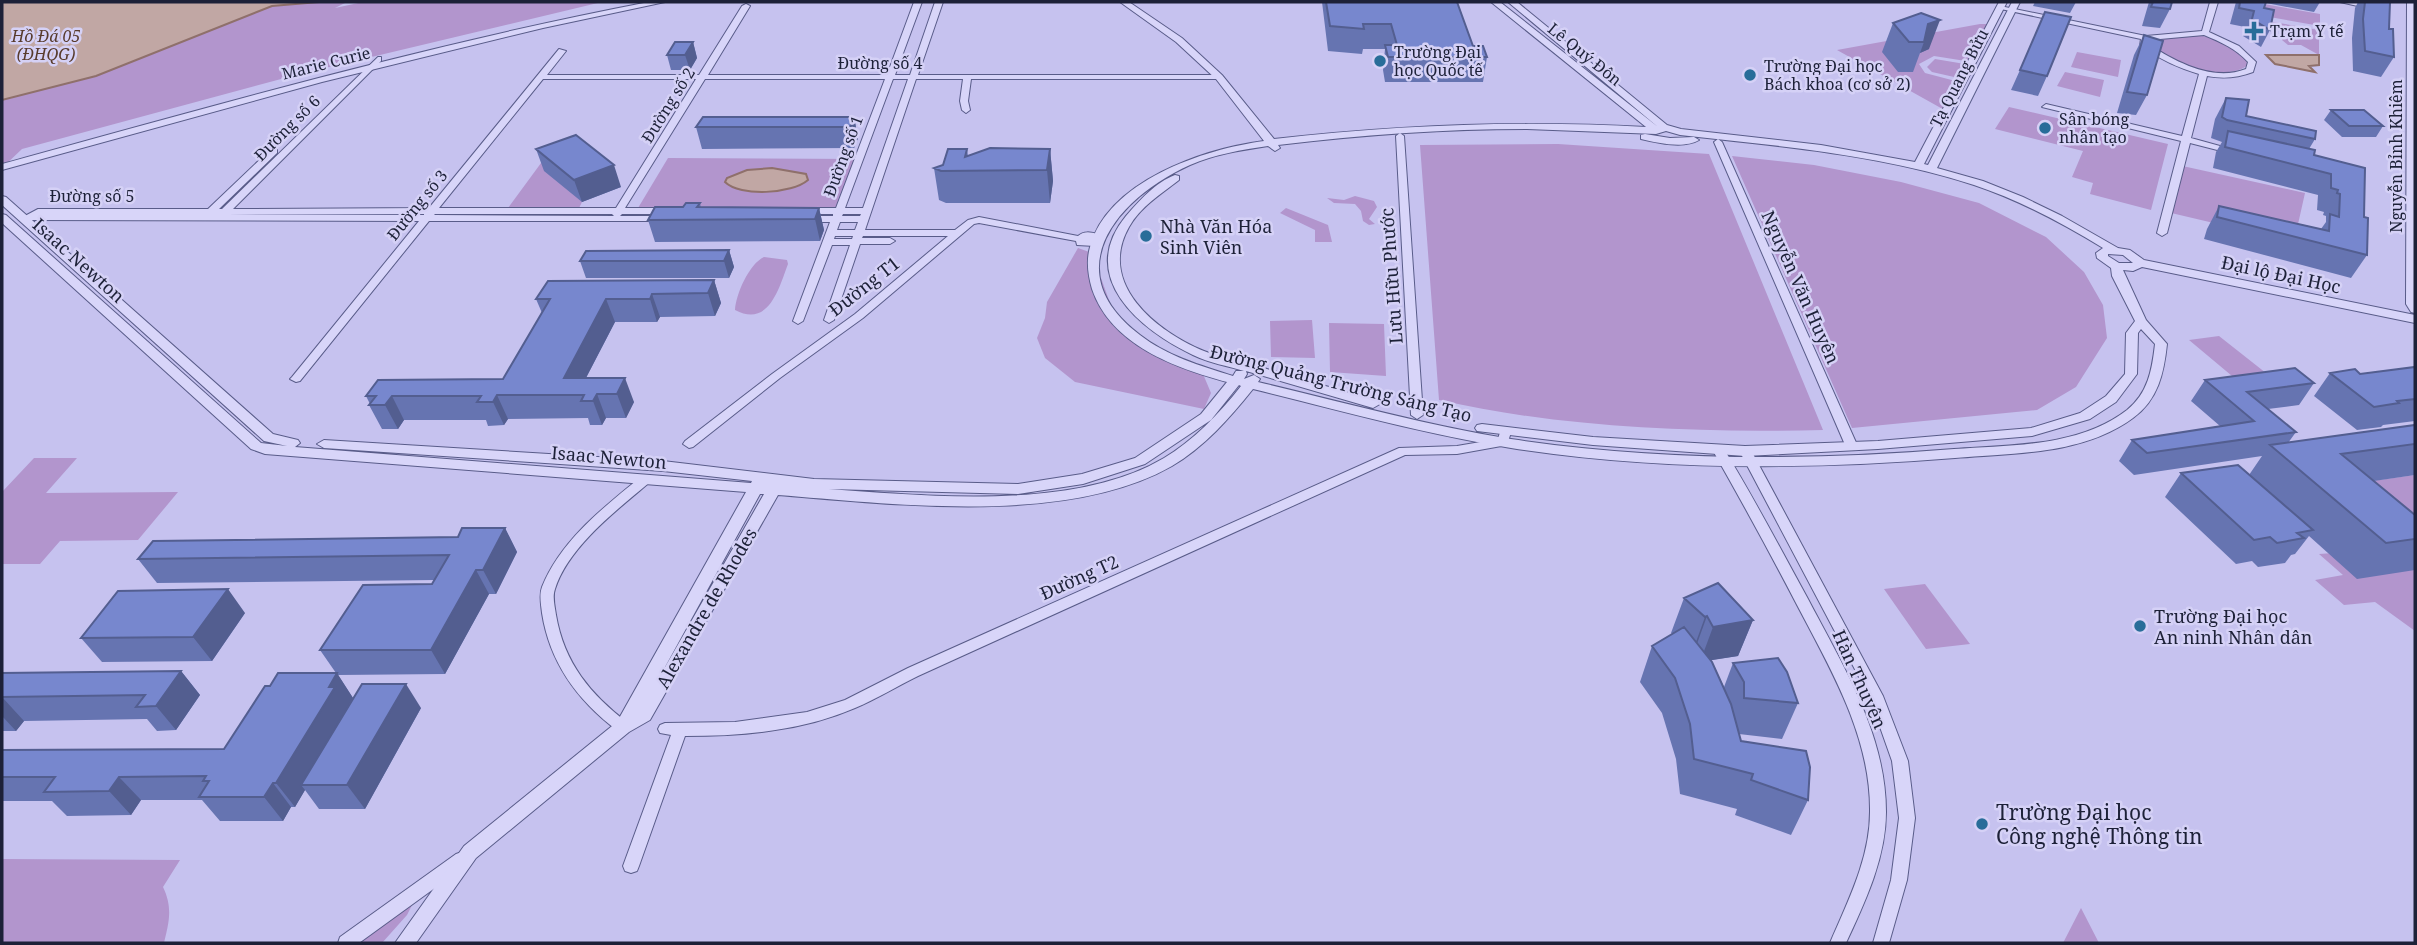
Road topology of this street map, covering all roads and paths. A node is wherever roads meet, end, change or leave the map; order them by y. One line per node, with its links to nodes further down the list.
1 (631, 2): 12 (street, Marie Curie)
2 (661, 2): 12 (street, Marie Curie)
3 (918, 2): 27 (street, Đường số 1)
4 (939, 2): 28 (street)
5 (1124, 2): 30 (street)
6 (1495, 2): 17 (street, Lê Quý Đôn)
7 (1512, 2): 16 (street, Lê Quý Đôn)
8 (2214, 2): 18 (street)
9 (2344, 2): 15 (street)
10 (2411, 2): 21 (street, Nguyễn Bỉnh Khiêm)
11 (746, 6): 26 (street, Đường số 2)
12 (617, 7): 22 (street, Marie Curie); 22 (street, Marie Curie)
13 (2000, 7): 14 (street); 23 (street, Tạ Quang Bửu)
14 (2012, 9): 19 (street); 24 (street, Tạ Quang Bửu)
15 (2379, 9)
16 (1538, 24): 17 (street); 34 (street, Lê Quý Đôn)
17 (1526, 26): 34 (street, Lê Quý Đôn)
18 (2205, 33): 19 (street); 25 (street)
19 (2144, 41): 25 (street)
20 (562, 51): 31 (street, Đường số 3)
21 (2413, 54): 53 (street, Nguyễn Bỉnh Khiêm)
22 (363, 67): 41 (street, Marie Curie); 45 (street, Đường số 6); 45 (street, Đường số 6)
23 (1967, 71): 24 (street); 42 (street, Tạ Quang Bửu)
24 (1980, 73): 43 (street, Tạ Quang Bửu)
25 (2203, 74): 37 (street)
26 (702, 77): 27 (street, Đường số 4); 31 (street, Đường số 4); 47 (street, Đường số 2)
27 (889, 77): 28 (street, Đường số 4); 50 (street, Đường số 1)
28 (913, 77): 29 (street, Đường số 4); 51 (street)
29 (967, 77): 30 (street, Đường số 4); 33 (street)
30 (1219, 77): 39 (street)
31 (541, 78): 46 (street, Đường số 3)
32 (2046, 107): 37 (street)
33 (966, 110)
34 (1661, 132): 35 (street); 36 (street); 39 (street)
35 (1400, 136): 39 (street); 70 (street, Lưu Hữu Phước)
36 (1680, 136): 38 (street); 42 (street)
37 (2186, 140): 40 (street); 54 (street)
38 (1717, 142): 60 (street); 73 (street, Nguyễn Văn Huyên)
39 (1272, 146): 58 (street); 59 (street)
40 (2250, 155)
41 (2, 166)
42 (1918, 166): 43 (street)
43 (1931, 169): 60 (street)
44 (2, 199): 76 (street, Isaac Newton)
45 (214, 215): 45 (street, Đường số 5); 46 (street, Đường số 5)
46 (429, 215): 47 (street, Đường số 5); 69 (street, Đường số 3)
47 (617, 215): 48 (street, Đường số 5)
48 (672, 215)
49 (796, 215): 50 (street)
50 (838, 215): 51 (street); 55 (street, Đường số 1)
51 (866, 215): 56 (street)
52 (2, 217): 77 (street, Isaac Newton)
53 (2413, 231): 63 (street, Nguyễn Bỉnh Khiêm)
54 (2162, 233)
55 (830, 237): 56 (street); 66 (street, Đường số 1)
56 (858, 237): 57 (street); 65 (street)
57 (954, 237): 58 (street, Đường T1); 72 (street, Đường T1)
58 (1096, 240): 59 (street); 68 (street, Đường Quảng Trường Sáng Tạo)
59 (1116, 240): 68 (street, Đường Quảng Trường Sáng Tạo)
60 (2108, 251): 61 (street); 62 (street)
61 (2140, 263): 62 (street); 64 (street, Đại lộ Đại Học)
62 (2116, 266): 67 (street, Đường Quảng Trường Sáng Tạo)
63 (2415, 309)
64 (2415, 319)
65 (830, 320)
66 (798, 321)
67 (2141, 321): 73 (street, Đường Quảng Trường Sáng Tạo); 75 (street, Đường Quảng Trường Sáng Tạo)
68 (1248, 376): 70 (street, Đường Quảng Trường Sáng Tạo); 71 (street, Đường Quảng Trường Sáng Tạo); 79 (street, Isaac Newton)
69 (296, 379)
70 (1417, 415): 71 (street, Đường Quảng Trường Sáng Tạo)
71 (1504, 437): 74 (street, Đường Quảng Trường Sáng Tạo); 82 (street, Đường T2)
72 (690, 443)
73 (1852, 447): 75 (street, Đường Quảng Trường Sáng Tạo)
74 (1721, 456): 75 (street, Đường Quảng Trường Sáng Tạo); 85 (street, Hàn Thuyên)
75 (1748, 457): 86 (street, Hàn Thuyên)
76 (663, 466): 77 (street); 78 (street, Isaac Newton)
77 (646, 479): 78 (street, Isaac Newton); 80 (street)
78 (758, 484): 79 (street, Isaac Newton); 80 (street, Alexandre de Rhodes)
79 (776, 486): 80 (street, Alexandre de Rhodes)
80 (623, 727): 81 (street, Alexandre de Rhodes)
81 (470, 852): 83 (street); 84 (street, Alexandre de Rhodes)
82 (631, 866)
83 (346, 943)
84 (405, 943)
85 (1838, 943)
86 (1881, 943)

